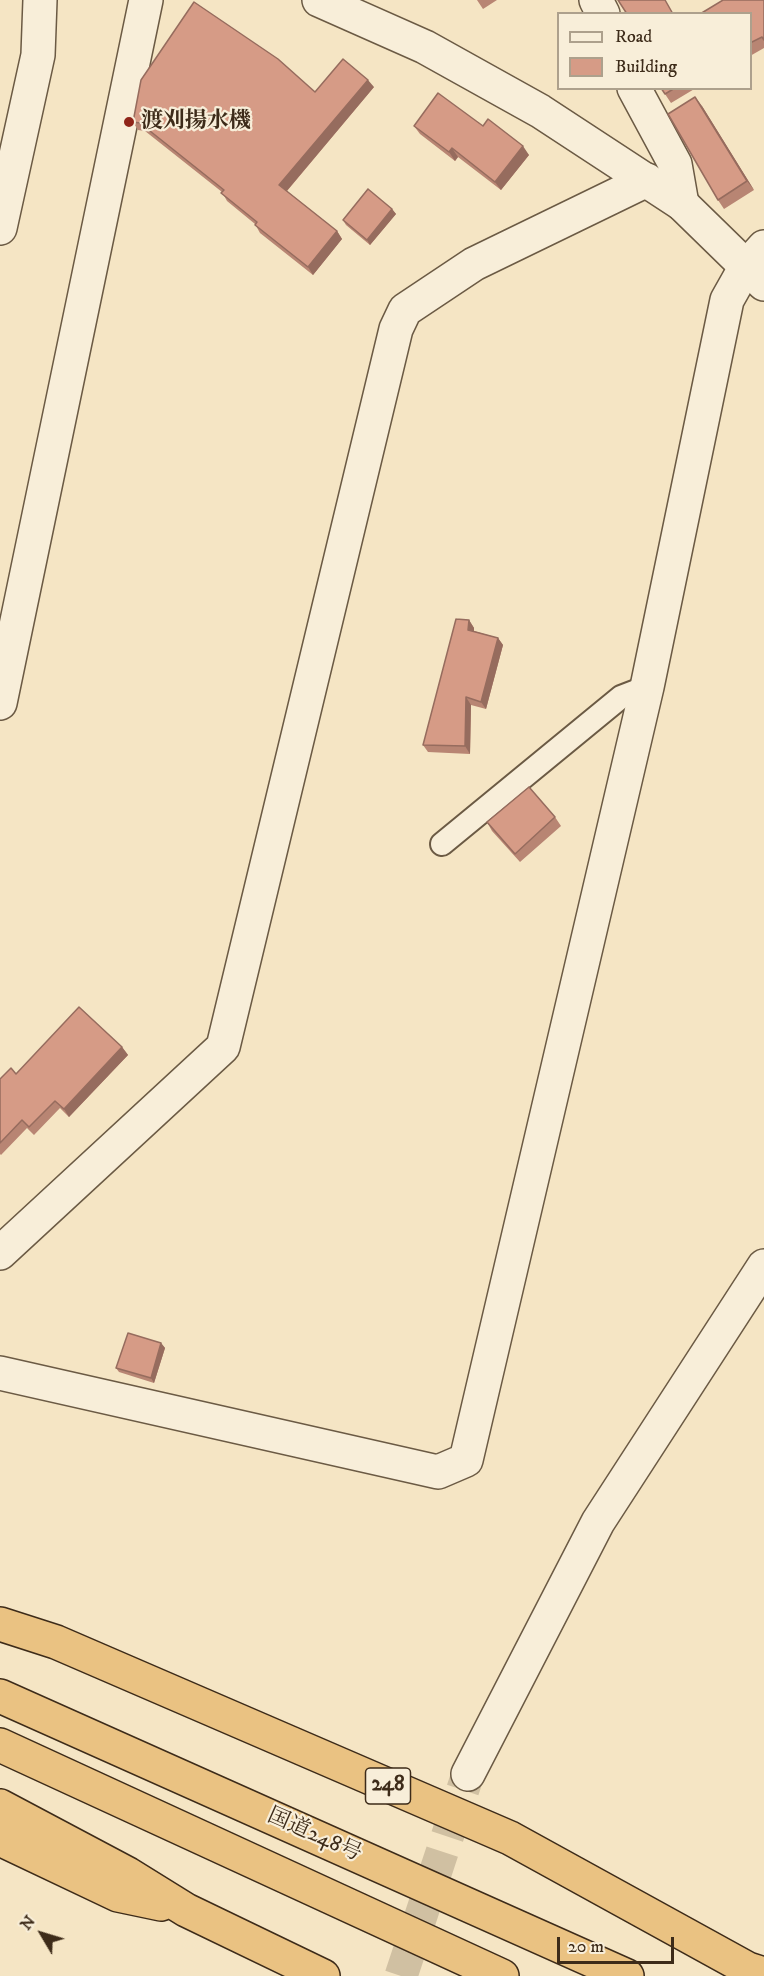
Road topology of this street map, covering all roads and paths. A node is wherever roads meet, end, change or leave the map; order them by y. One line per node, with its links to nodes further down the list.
1 (40, 0): 7 (street)
2 (146, 0): 10 (street)
3 (320, 0): 5 (street)
4 (635, 90): 6 (street)
5 (647, 180): 6 (street); 12 (street)
6 (682, 204): 8 (street)
7 (0, 228)
8 (758, 267): 9 (street)
9 (647, 687): 11 (lane); 14 (street)
10 (0, 703)
11 (442, 844)
12 (0, 1253)
13 (764, 1266): 18 (street)
14 (0, 1373)
15 (0, 1624): 22 (highway, 248)
16 (0, 1696): 25 (highway, 国道248号)
17 (0, 1745): 24 (highway)
18 (468, 1774)
19 (0, 1806): 21 (highway)
20 (0, 1839): 21 (highway)
21 (186, 1910): 23 (highway)
22 (764, 1974)
23 (323, 1976)
24 (502, 1976)
25 (627, 1976)

